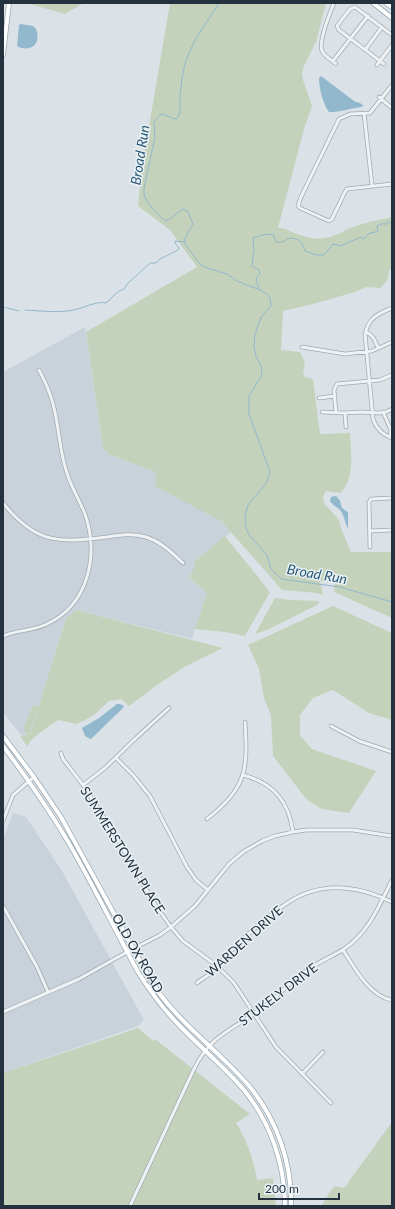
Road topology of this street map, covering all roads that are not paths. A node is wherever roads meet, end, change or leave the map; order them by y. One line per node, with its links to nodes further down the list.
1 (9, 3): 13 (main road)
2 (334, 3): 14 (street)
3 (373, 3): 7 (main road)
4 (386, 3): 5 (main road)
5 (392, 8)
6 (368, 16): 8 (street); 10 (street); 10 (street)
7 (392, 18)
8 (382, 27): 9 (street); 12 (street)
9 (392, 35)
10 (350, 39): 12 (street); 14 (street)
11 (392, 45): 15 (street)
12 (365, 50): 15 (street)
13 (3, 55)
14 (333, 61): 16 (street)
15 (380, 61): 17 (street); 18 (street)
16 (336, 64)
17 (384, 64)
18 (377, 65)
19 (392, 85): 20 (street)
20 (380, 98): 21 (street); 22 (street)
21 (392, 108)
22 (364, 113): 24 (street); 24 (street)
23 (392, 184): 24 (street)
24 (372, 185)
25 (392, 308): 26 (street)
26 (365, 332): 29 (street); 30 (street)
27 (392, 342): 29 (street)
28 (302, 347): 30 (street)
29 (378, 348): 30 (street)
30 (367, 352): 33 (street)
31 (39, 370): 48 (street)
32 (392, 375): 33 (street)
33 (369, 382): 34 (street); 41 (street)
34 (335, 396): 35 (street); 39 (street)
35 (319, 398)
36 (392, 409): 38 (street)
37 (322, 412): 39 (street)
38 (383, 412): 41 (street); 43 (street)
39 (336, 413): 40 (street)
40 (345, 413): 41 (street); 42 (street)
41 (372, 413): 43 (street)
42 (346, 428)
43 (391, 438)
44 (392, 498): 47 (street)
45 (3, 503): 48 (street)
46 (392, 530): 47 (street)
47 (370, 531): 49 (street)
48 (90, 539): 50 (street); 51 (street)
49 (370, 547)
50 (183, 563)
51 (3, 636)
52 (169, 708): 59 (street)
53 (245, 722): 60 (street)
54 (331, 726): 57 (street)
55 (3, 736): 61 (main road, OLD OX ROAD)
56 (3, 746): 62 (main road, OLD OX ROAD)
57 (392, 752)
58 (61, 753): 63 (street, SUMMERSTOWN PLACE)
59 (116, 758): 63 (street); 69 (street)
60 (243, 775): 64 (street); 66 (street)
61 (34, 777): 62 (street); 74 (main road, OLD OX ROAD)
62 (29, 782): 65 (street); 76 (main road, OLD OX ROAD)
63 (83, 785): 73 (street, SUMMERSTOWN PLACE)
64 (207, 819)
65 (3, 821)
66 (293, 832): 67 (street); 69 (street)
67 (392, 836)
68 (392, 880): 70 (street, STUKELY DRIVE)
69 (208, 890): 73 (street)
70 (384, 898): 71 (street, WARDEN DRIVE); 75 (street, STUKELY DRIVE); 77 (street, WARDEN DRIVE)
71 (392, 902)
72 (3, 906): 79 (street)
73 (171, 927): 74 (street); 77 (street, SUMMERSTOWN PLACE)
74 (134, 949): 76 (street); 83 (main road, OLD OX ROAD)
75 (342, 950): 80 (street); 82 (street, STUKELY DRIVE)
76 (127, 952): 79 (street); 84 (main road, OLD OX ROAD)
77 (217, 966): 78 (street, WARDEN DRIVE); 82 (street, SUMMERSTOWN PLACE)
78 (197, 983)
79 (48, 992): 81 (street)
80 (392, 1000)
81 (3, 1012)
82 (254, 1014): 83 (street, STUKELY DRIVE); 86 (street, SUMMERSTOWN PLACE)
83 (210, 1046): 84 (street, STUKELY DRIVE); 90 (main road, OLD OX ROAD)
84 (205, 1051): 88 (street, STUKELY DRIVE); 89 (main road, OLD OX ROAD)
85 (323, 1052): 86 (street)
86 (302, 1074): 87 (street, SUMMERSTOWN PLACE)
87 (331, 1103)
88 (130, 1206)
89 (285, 1206)
90 (291, 1206)

